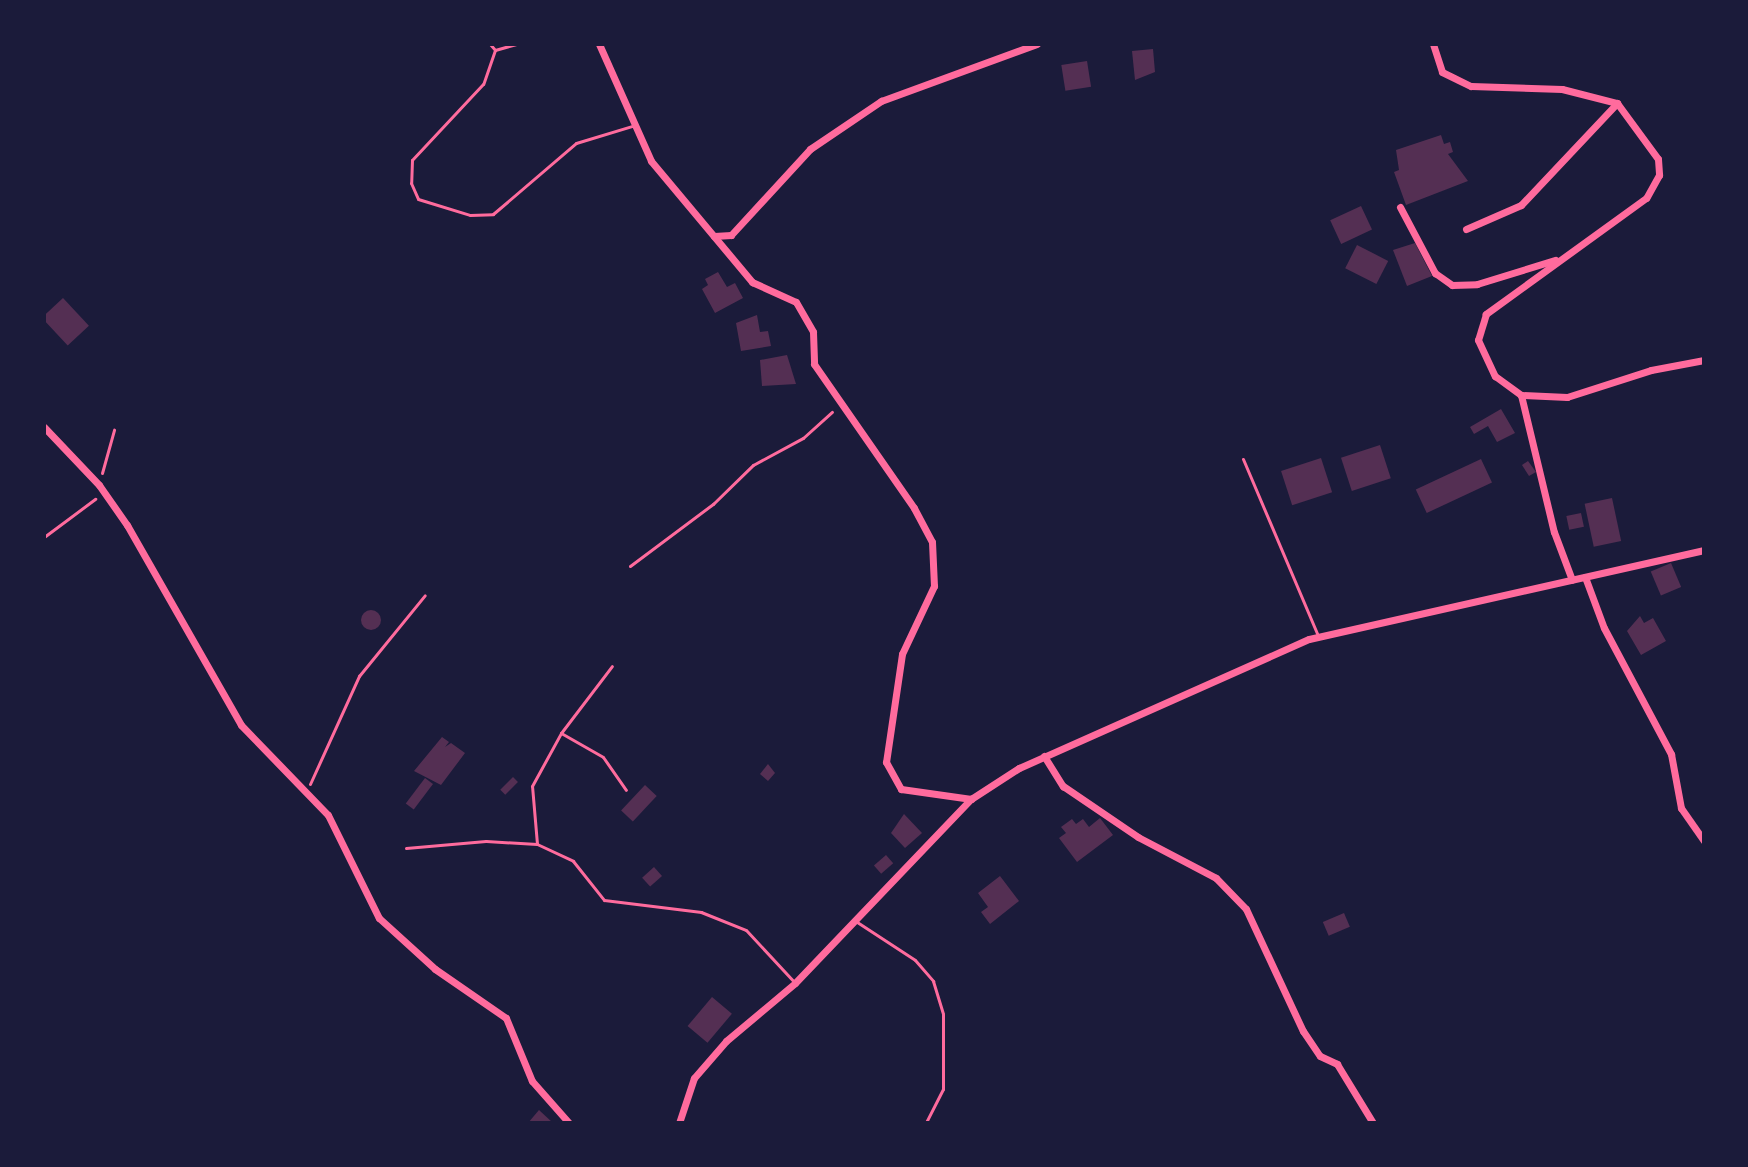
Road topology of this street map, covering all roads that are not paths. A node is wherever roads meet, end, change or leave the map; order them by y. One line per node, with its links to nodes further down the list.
1 (490, 44): 6 (lane)
2 (516, 44): 6 (lane)
3 (599, 44): 8 (street)
4 (1037, 44): 11 (street)
5 (1433, 44): 7 (street)
6 (495, 50): 8 (lane)
7 (1617, 103): 10 (street); 12 (street)
8 (632, 126): 11 (street)
9 (1400, 207): 12 (street)
10 (1466, 229)
11 (714, 236): 25 (street)
12 (1561, 258): 14 (street)
13 (1704, 360): 14 (street)
14 (1521, 395): 19 (street)
15 (44, 427): 31 (street)
16 (1243, 459): 20 (lane)
17 (1704, 550): 18 (street)
18 (1585, 577): 19 (street); 26 (street)
19 (1572, 580): 20 (street)
20 (1318, 636): 23 (street)
21 (612, 666): 22 (lane)
22 (561, 733): 24 (lane); 27 (lane)
23 (1044, 756): 25 (street); 34 (street)
24 (626, 790)
25 (971, 799): 29 (street)
26 (1704, 841)
27 (537, 844): 28 (lane); 30 (lane)
28 (406, 848)
29 (857, 922): 30 (street); 33 (lane)
30 (795, 983): 32 (street)
31 (569, 1123)
32 (679, 1123)
33 (926, 1123)
34 (1373, 1123)

